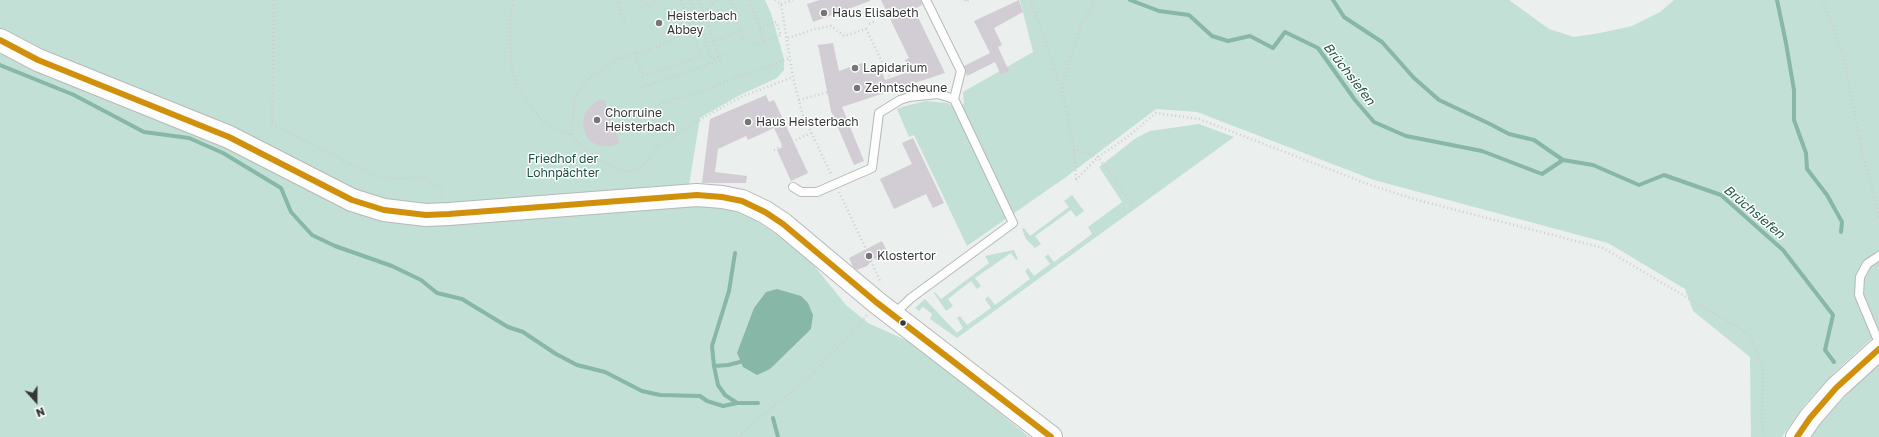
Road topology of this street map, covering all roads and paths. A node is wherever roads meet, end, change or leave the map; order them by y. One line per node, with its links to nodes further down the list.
1 (274, 0): 59 (path)
2 (513, 0): 52 (path)
3 (627, 0): 24 (path)
4 (642, 0): 5 (path)
5 (656, 0)
6 (681, 0): 26 (path)
7 (691, 0): 22 (path)
8 (699, 0): 21 (path)
9 (716, 0): 21 (path)
10 (730, 0): 28 (path)
11 (750, 0): 27 (path)
12 (776, 0): 20 (path)
13 (793, 0): 20 (path)
14 (926, 0): 48 (lane)
15 (965, 0): 16 (path)
16 (970, 0)
17 (1031, 0): 46 (path)
18 (1095, 0): 46 (path)
19 (1822, 0): 60 (path)
20 (781, 4): 29 (path)
21 (703, 11): 22 (path); 31 (path)
22 (697, 18): 26 (path); 39 (path)
23 (876, 21): 25 (path)
24 (625, 22)
25 (869, 24)
26 (690, 25): 35 (path); 35 (path)
27 (760, 28): 33 (path); 33 (path)
28 (741, 31): 31 (path); 32 (path)
29 (788, 38): 38 (path); 44 (path)
30 (0, 40): 59 (main road)
31 (713, 41): 37 (path)
32 (744, 41)
33 (764, 41): 34 (path)
34 (752, 45)
35 (635, 53): 52 (path)
36 (727, 54): 37 (path)
37 (719, 56): 39 (path); 40 (path)
38 (790, 58): 43 (path); 50 (path)
39 (712, 59): 40 (path)
40 (713, 63): 45 (path)
41 (898, 65): 42 (path)
42 (892, 72)
43 (793, 77): 49 (path); 52 (path)
44 (890, 78)
45 (640, 88)
46 (1062, 91): 53 (path)
47 (828, 92): 49 (path)
48 (954, 98): 56 (lane); 63 (lane)
49 (798, 100): 51 (path)
50 (644, 110)
51 (811, 133): 54 (path); 56 (path)
52 (572, 136)
53 (1074, 149): 55 (path); 55 (path)
54 (774, 150)
55 (1098, 157): 58 (path); 68 (path)
56 (835, 183): 57 (lane); 61 (path)
57 (793, 187)
58 (1134, 207)
59 (449, 214): 63 (main road)
60 (1879, 218)
61 (866, 249)
62 (1879, 256): 64 (lane)
63 (885, 309): 66 (path); 67 (main road)
64 (1879, 344)
65 (1879, 349): 69 (main road)
66 (739, 437)
67 (1052, 437)
68 (1764, 437)
69 (1797, 437)

